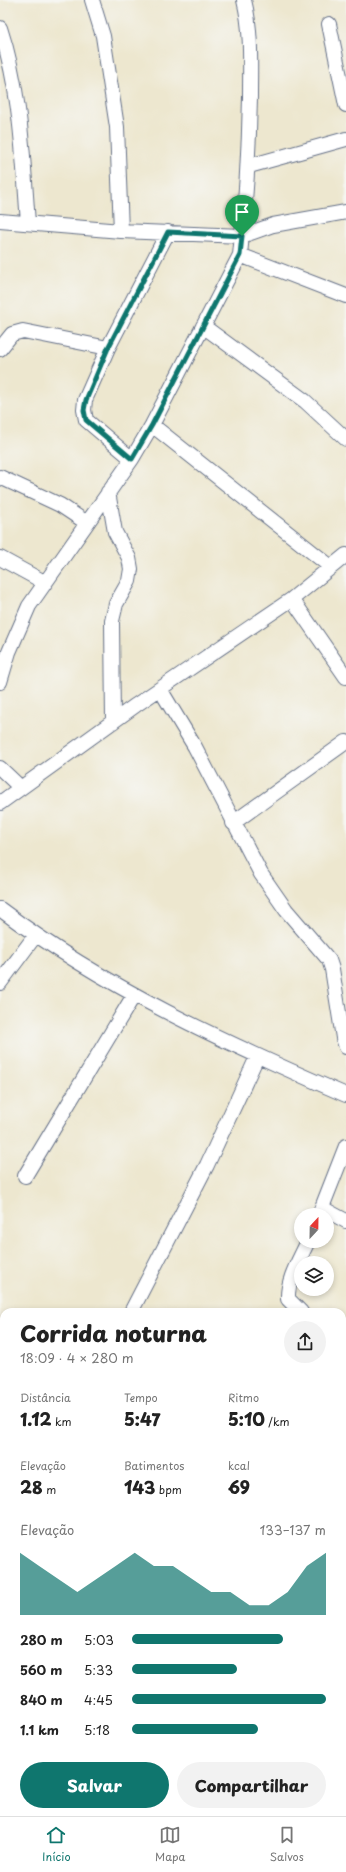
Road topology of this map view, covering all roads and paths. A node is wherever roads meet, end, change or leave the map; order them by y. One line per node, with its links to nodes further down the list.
1 (92, 0): 11 (street)
2 (244, 0): 7 (street)
3 (329, 24): 5 (street)
4 (0, 28): 10 (street)
5 (346, 105)
6 (346, 139): 7 (street)
7 (248, 166): 13 (street)
8 (346, 212): 13 (street)
9 (0, 221): 10 (street)
10 (28, 223): 11 (street)
11 (121, 231): 12 (street)
12 (168, 232): 13 (street); 17 (street)
13 (242, 236): 14 (street)
14 (240, 255): 15 (street); 16 (street)
15 (346, 296)
16 (203, 326): 19 (street); 20 (street)
17 (108, 348): 18 (street); 21 (street)
18 (0, 349)
19 (152, 425): 21 (street); 27 (street)
20 (346, 439)
21 (132, 459): 23 (street)
22 (0, 477): 24 (street)
23 (108, 492): 24 (street); 33 (street)
24 (87, 523): 28 (street)
25 (346, 555): 27 (street)
26 (0, 558): 28 (street)
27 (331, 567): 29 (street)
28 (44, 582): 31 (street)
29 (292, 599): 30 (street); 32 (street)
30 (346, 677)
31 (0, 682)
32 (160, 689): 33 (street); 38 (street)
33 (113, 722): 36 (street)
34 (346, 742): 38 (street)
35 (0, 768): 36 (street)
36 (20, 788): 37 (street)
37 (0, 803)
38 (233, 823): 43 (street)
39 (0, 909): 40 (street)
40 (35, 936): 41 (street); 42 (street)
41 (0, 983)
42 (134, 995): 44 (street); 47 (street)
43 (346, 1047)
44 (257, 1057): 45 (street); 52 (street)
45 (346, 1095)
46 (346, 1146): 48 (street)
47 (25, 1176)
48 (323, 1208)
49 (334, 1217): 50 (street)
50 (346, 1221)
51 (305, 1248): 53 (street)
52 (133, 1308)
53 (297, 1308)

